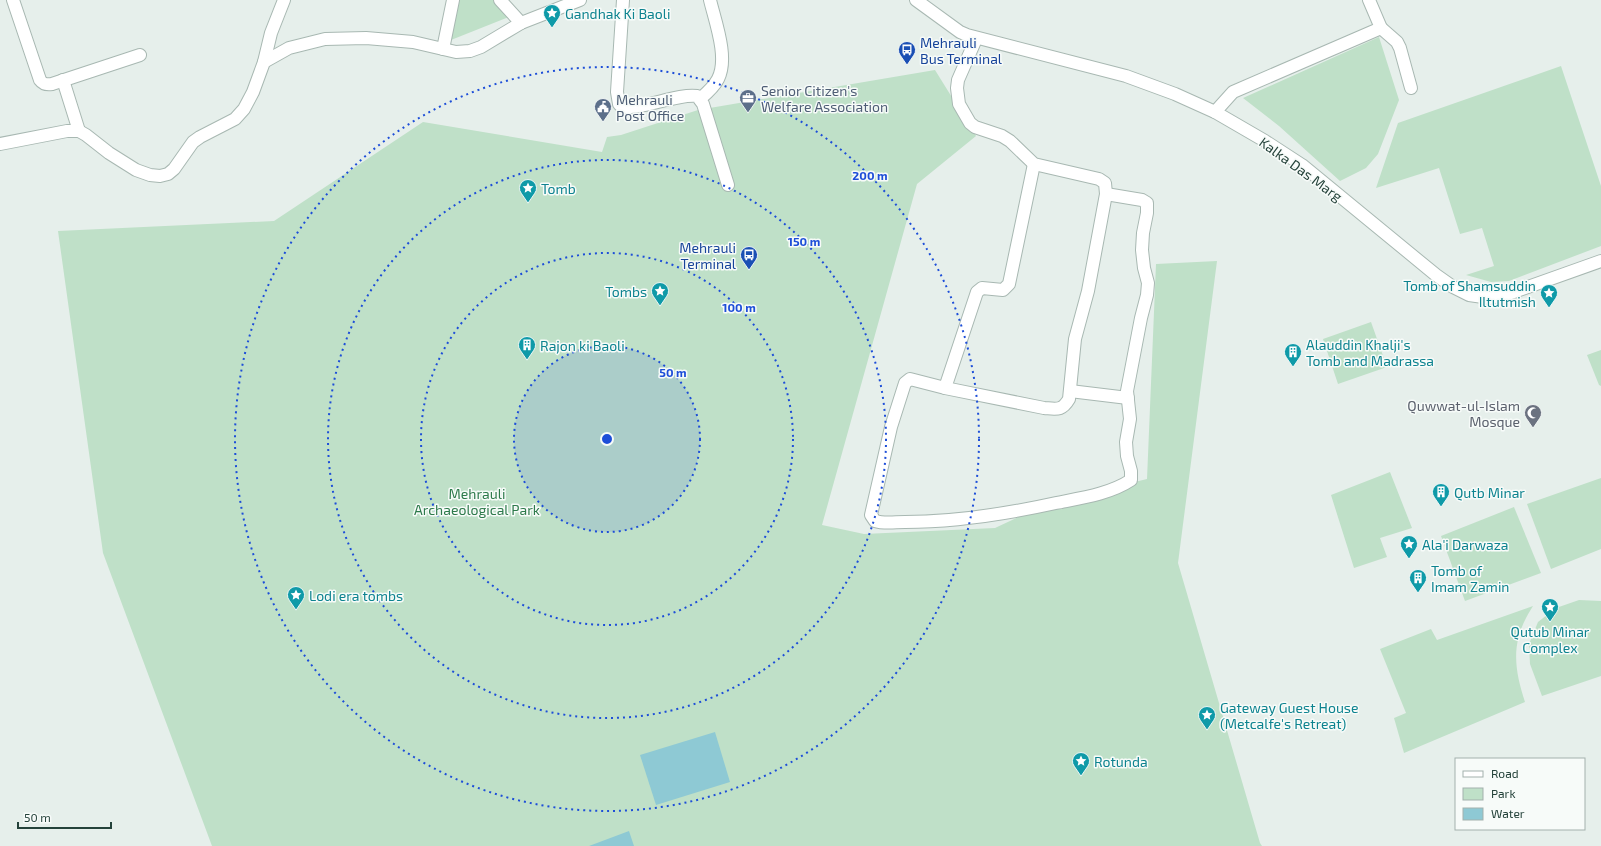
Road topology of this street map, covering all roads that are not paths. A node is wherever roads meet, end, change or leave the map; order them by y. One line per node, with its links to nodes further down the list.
1 (13, 0): 16 (street)
2 (284, 0): 15 (street)
3 (453, 0): 13 (street)
4 (500, 0): 10 (street)
5 (580, 0): 10 (street)
6 (623, 0): 18 (street)
7 (710, 0): 18 (street)
8 (1370, 0): 11 (street)
9 (918, 1): 12 (street, Kalka Das Marg)
10 (521, 23): 13 (street)
11 (1381, 28): 17 (street); 19 (street)
12 (976, 39): 19 (street, Kalka Das Marg); 22 (street)
13 (443, 49): 15 (street)
14 (140, 55): 16 (street)
15 (264, 62): 20 (street)
16 (63, 80): 20 (street)
17 (1411, 88)
18 (700, 99): 23 (street)
19 (1215, 112): 25 (street, Kalka Das Marg)
20 (78, 131): 21 (street)
21 (0, 144)
22 (1034, 164): 24 (street); 26 (street)
23 (728, 185)
24 (1106, 194): 27 (street); 28 (street)
25 (1601, 261)
26 (946, 388): 27 (street); 28 (street)
27 (1070, 391): 28 (street)
28 (1128, 398)

